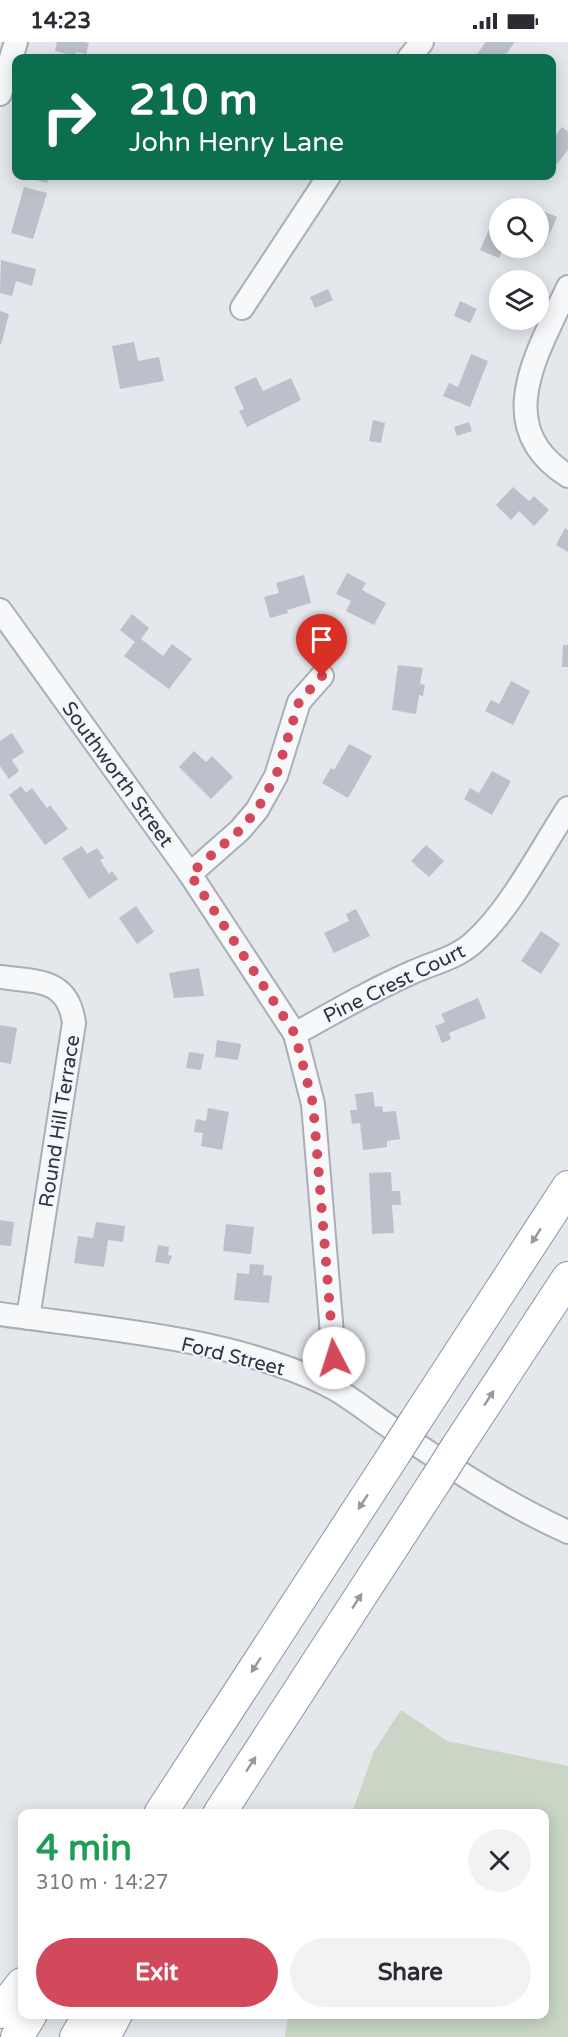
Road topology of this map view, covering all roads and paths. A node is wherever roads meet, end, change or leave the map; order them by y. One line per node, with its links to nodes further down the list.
1 (422, 42): 2 (street)
2 (412, 54)
3 (12, 55): 4 (street)
4 (0, 94)
5 (326, 180): 7 (street)
6 (568, 287): 8 (street)
7 (242, 308)
8 (568, 476)
9 (0, 610): 12 (street, Southworth Street)
10 (322, 676): 12 (street)
11 (568, 808): 14 (street, Pine Crest Court)
12 (190, 874): 14 (street, Southworth Street)
13 (0, 977): 18 (street, Round Hill Terrace)
14 (295, 1034): 19 (street, Southworth Street)
15 (568, 1186): 21 (highway, one-way to 21, bridge)
16 (568, 1278): 22 (highway, one-way to 16, bridge)
17 (0, 1314): 18 (street, Ford Street)
18 (28, 1318): 19 (street, Ford Street)
19 (329, 1386): 20 (street, Ford Street)
20 (568, 1532)
21 (162, 1809)
22 (222, 1809)
23 (18, 1989): 24 (highway)
24 (0, 2012)
25 (28, 2019): 28 (highway)
26 (87, 2019): 29 (highway)
27 (113, 2019): 30 (highway)
28 (16, 2037)
29 (76, 2037)
30 (104, 2037)

